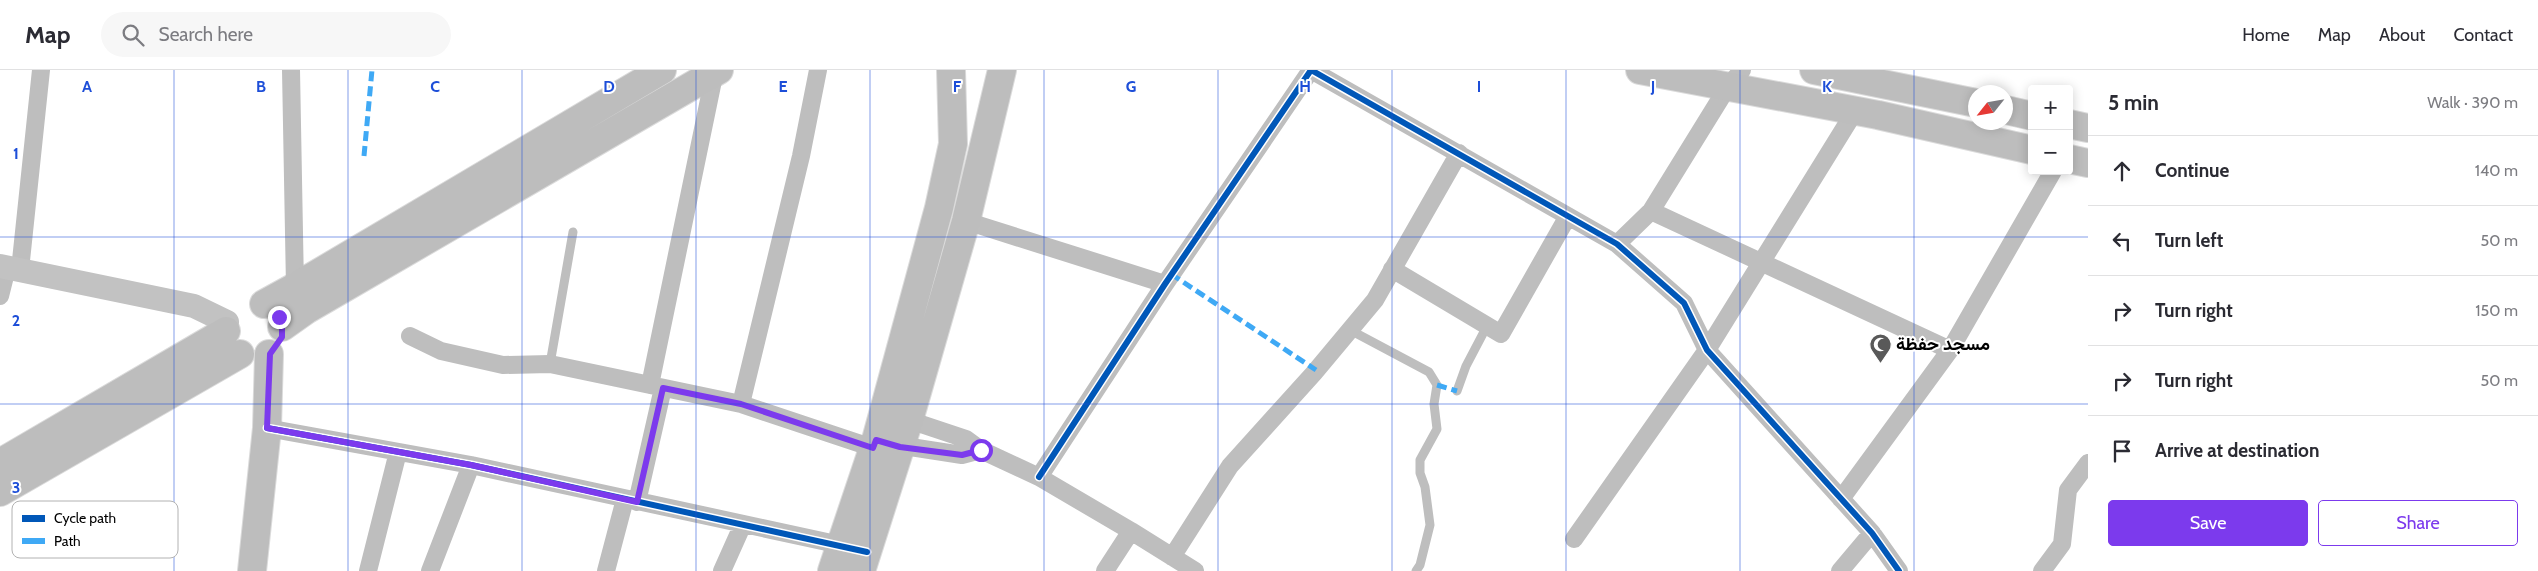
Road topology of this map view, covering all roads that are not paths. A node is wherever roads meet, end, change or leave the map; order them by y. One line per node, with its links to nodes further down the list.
1 (41, 70): 29 (street)
2 (291, 70): 32 (street)
3 (662, 70): 32 (main road)
4 (818, 70): 46 (street)
5 (951, 70): 47 (main road)
6 (1002, 70): 25 (main road)
7 (1640, 70): 11 (main road)
8 (1814, 70): 10 (main road)
9 (717, 71): 37 (main road); 44 (street)
10 (1888, 77): 12 (main road); 14 (street)
11 (1734, 79): 14 (main road); 23 (street)
12 (1968, 101)
13 (2013, 112): 15 (main road)
14 (1866, 113): 18 (main road); 28 (street)
15 (2028, 115)
16 (2073, 125): 17 (main road)
17 (2088, 128)
18 (2028, 149)
19 (1460, 153): 24 (street); 30 (street); 31 (street)
20 (2073, 160): 21 (main road)
21 (2088, 163)
22 (2051, 175): 41 (street)
23 (1651, 211): 27 (street); 28 (street)
24 (1568, 216): 27 (street); 35 (street)
25 (966, 221): 31 (street); 48 (main road)
26 (573, 232): 43 (lane)
27 (1617, 244): 40 (street)
28 (1762, 263): 40 (street); 41 (street)
29 (9, 268): 33 (street); 36 (main road)
30 (1392, 269): 35 (street); 38 (street)
31 (1165, 284): 56 (street)
32 (295, 287): 34 (main road)
33 (0, 296)
34 (264, 304): 36 (main road); 37 (main road)
35 (1487, 326): 45 (lane)
36 (227, 327): 42 (main road); 53 (main road)
37 (282, 327): 42 (main road)
38 (1350, 330): 65 (street); 76 (lane)
39 (410, 336): 43 (street)
40 (1707, 350): 58 (street); 63 (street)
41 (1950, 350): 58 (street)
42 (253, 355): 49 (main road); 57 (main road); 67 (main road)
43 (550, 364): 44 (street)
44 (657, 386): 46 (street); 59 (street)
45 (1457, 391)
46 (741, 404): 50 (street)
47 (882, 412): 48 (street); 50 (main road)
48 (909, 420): 50 (main road); 51 (street)
49 (267, 428): 52 (street); 68 (main road)
50 (883, 445): 51 (street); 64 (main road); 66 (main road)
51 (981, 450): 56 (street)
52 (398, 452): 55 (street); 69 (street)
53 (0, 463)
54 (2088, 463): 79 (street)
55 (471, 465): 59 (street); 70 (street)
56 (1039, 477): 61 (street)
57 (0, 492)
58 (1841, 499): 62 (street)
59 (631, 500): 60 (street); 71 (street)
60 (744, 524): 64 (street); 72 (street)
61 (1131, 530): 65 (street); 74 (street)
62 (1872, 533): 77 (street); 78 (street)
63 (1574, 539)
64 (840, 545): 66 (street); 73 (main road)
65 (1172, 557): 75 (street)
66 (864, 561)
67 (234, 571)
68 (252, 571)
69 (368, 571)
70 (430, 571)
71 (606, 571)
72 (722, 571)
73 (832, 571)
74 (1105, 571)
75 (1195, 571)
76 (1416, 571)
77 (1840, 571)
78 (1900, 571)
79 (2042, 571)

